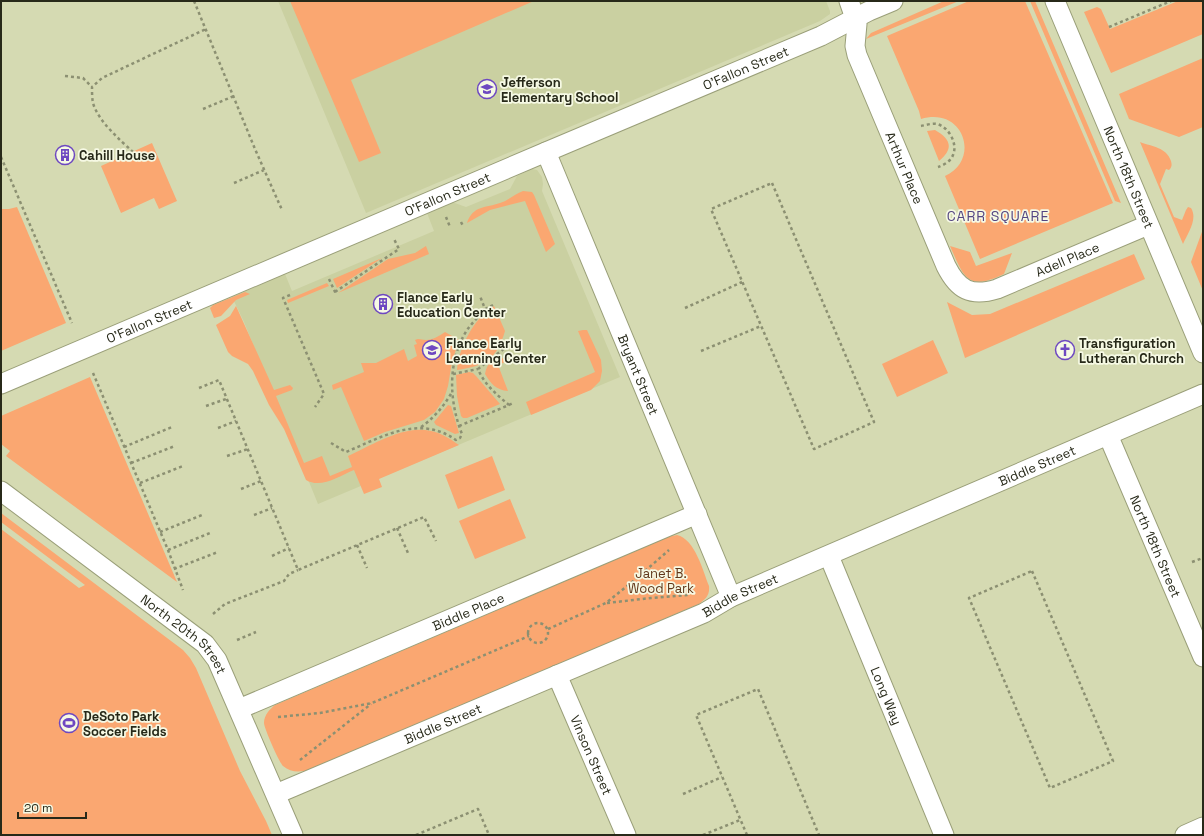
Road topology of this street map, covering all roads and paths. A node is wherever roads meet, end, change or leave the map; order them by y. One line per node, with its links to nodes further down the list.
1 (194, 1): 8 (path)
2 (849, 1): 6 (street)
3 (893, 1): 6 (street, O'Fallon Street)
4 (1055, 1): 22 (street, North 18th Street)
5 (1171, 1): 7 (path)
6 (856, 18): 15 (street, O'Fallon Street); 27 (street, Arthur Place)
7 (1110, 27)
8 (206, 29): 10 (path); 11 (path)
9 (66, 76): 10 (path)
10 (92, 87): 14 (path)
11 (234, 96): 12 (path); 18 (path)
12 (203, 109)
13 (922, 126): 17 (path)
14 (133, 152)
15 (546, 152): 41 (street, O'Fallon Street); 68 (street, Bryant Street)
16 (1, 157): 33 (path)
17 (938, 167)
18 (264, 170): 19 (path); 20 (path)
19 (234, 183)
20 (282, 210)
21 (461, 222): 23 (path)
22 (1148, 225): 27 (street, Adell Place); 37 (street, North 18th Street)
23 (462, 226)
24 (397, 246): 25 (path)
25 (329, 279)
26 (742, 282): 31 (path); 34 (path); 34 (path)
27 (986, 292)
28 (290, 295): 49 (path)
29 (480, 296): 32 (path)
30 (493, 305): 32 (path)
31 (684, 308)
32 (485, 309): 40 (path)
33 (72, 323)
34 (761, 326): 36 (path)
35 (510, 344): 38 (path)
36 (702, 351)
37 (1203, 352)
38 (478, 369): 40 (path); 47 (path)
39 (93, 373): 58 (path)
40 (452, 374): 43 (path)
41 (1, 384)
42 (199, 388): 45 (path)
43 (452, 392): 51 (path); 54 (path)
44 (1203, 394): 55 (street, Biddle Street)
45 (226, 399): 48 (path); 50 (path)
46 (513, 403): 47 (path)
47 (509, 405): 51 (path)
48 (206, 406)
49 (315, 407)
50 (236, 421): 53 (path); 59 (path)
51 (459, 426): 54 (path)
52 (172, 427): 58 (path)
53 (218, 428)
54 (421, 428): 56 (path)
55 (1108, 435): 82 (street, Biddle Street); 98 (street, North 18th Street)
56 (330, 443)
57 (175, 446): 61 (path)
58 (124, 447): 61 (path)
59 (248, 449): 60 (path); 63 (path)
60 (227, 456)
61 (131, 463): 64 (path)
62 (183, 466): 64 (path)
63 (261, 481): 65 (path); 67 (path)
64 (140, 484): 72 (path)
65 (241, 489)
66 (1, 491): 101 (street, North 20th Street)
67 (272, 508): 70 (path); 77 (path)
68 (697, 514): 91 (street, Bryant Street); 101 (street, Biddle Place)
69 (202, 515): 72 (path)
70 (254, 515)
71 (397, 528): 74 (path); 75 (path); 80 (path)
72 (160, 532): 78 (path)
73 (210, 533): 78 (path)
74 (436, 541)
75 (357, 545): 85 (path); 87 (path)
76 (673, 546): 92 (path)
77 (289, 548): 81 (path); 87 (path)
78 (168, 550): 86 (path)
79 (218, 552): 86 (path)
80 (408, 553)
81 (272, 556)
82 (829, 556): 91 (street, Biddle Street); 116 (street, Long Way)
83 (1203, 558): 84 (path)
84 (1192, 562)
85 (367, 568)
86 (174, 569): 89 (path)
87 (298, 570): 93 (path)
88 (1032, 571): 88 (path)
89 (183, 590)
90 (691, 595): 92 (path)
91 (731, 597): 99 (street, Biddle Street)
92 (606, 603): 94 (path)
93 (213, 614)
94 (548, 629): 96 (path); 96 (path)
95 (256, 632): 97 (path)
96 (529, 636): 100 (path)
97 (237, 640)
98 (1203, 657)
99 (557, 675): 105 (street, Biddle Street); 112 (street, Vinson Street)
100 (372, 703): 102 (path); 103 (path)
101 (239, 709): 105 (street, North 20th Street)
102 (278, 717)
103 (297, 762)
104 (722, 777): 106 (path); 107 (path); 115 (path)
105 (276, 794): 109 (street, North 20th Street)
106 (683, 794)
107 (740, 820): 113 (path); 114 (path)
108 (1203, 827): 117 (street)
109 (293, 835)
110 (416, 835): 111 (path)
111 (489, 835)
112 (626, 835)
113 (703, 835)
114 (747, 835)
115 (819, 835)
116 (944, 835)
117 (1185, 835)

